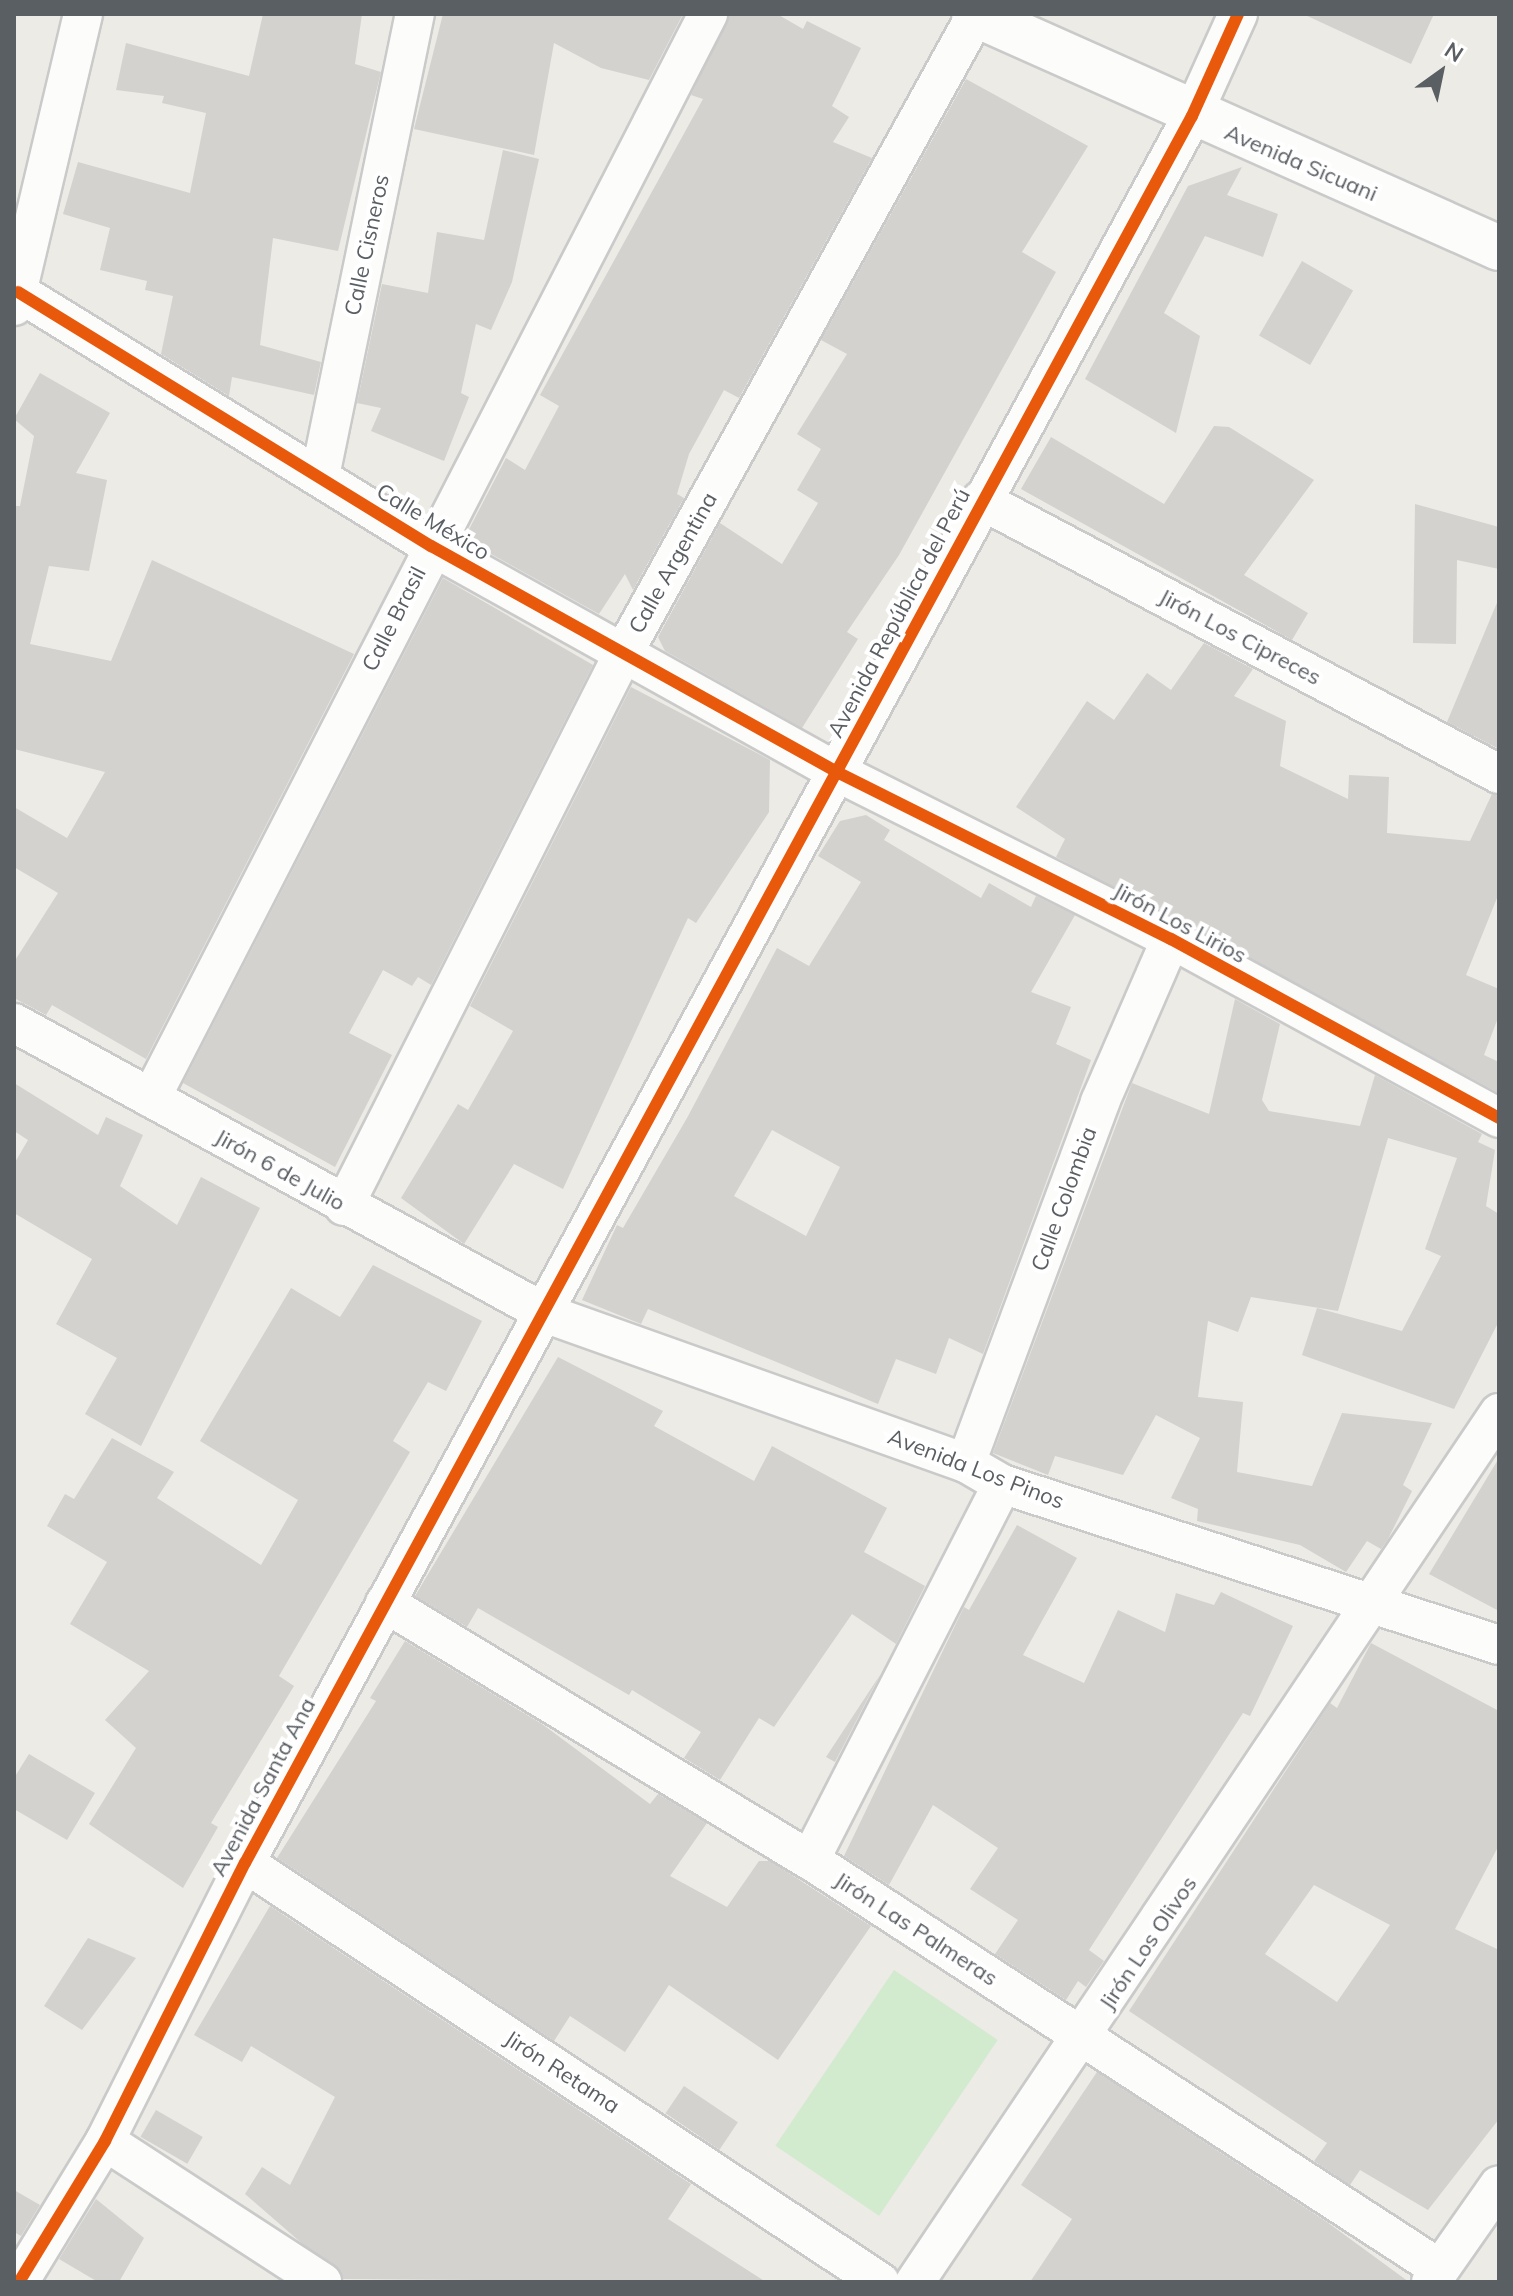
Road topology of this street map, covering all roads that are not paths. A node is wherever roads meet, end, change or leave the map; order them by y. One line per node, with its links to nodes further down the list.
1 (83, 14): 8 (street)
2 (415, 14): 9 (street, Calle Cisneros)
3 (708, 14): 11 (street, Calle Brasil)
4 (975, 14): 6 (street, Avenida Sicuani); 12 (street, Calle Argentina)
5 (1238, 14): 6 (street, Avenida República del Perú)
6 (1192, 116): 7 (street, Avenida Sicuani); 10 (street, Avenida República del Perú)
7 (1499, 248)
8 (16, 299): 9 (street, Calle México)
9 (320, 476): 11 (street, Calle México)
10 (981, 500): 13 (street, Avenida República del Perú); 14 (street, Jirón Los Cipreces)
11 (431, 546): 12 (street, Calle México); 17 (street, Calle Brasil)
12 (624, 652): 13 (street, Calle México); 19 (street, Calle Argentina)
13 (837, 772): 15 (street, Jirón Los Lirios); 20 (street, Avenida República del Perú)
14 (1499, 774)
15 (1171, 939): 18 (street, Jirón Los Lirios); 22 (street, Calle Colombia)
16 (14, 1023): 17 (street, Jirón 6 de Julio)
17 (151, 1098): 19 (street, Jirón 6 de Julio)
18 (1499, 1118)
19 (344, 1206): 20 (street, Jirón 6 de Julio)
20 (547, 1314): 22 (street, Avenida Los Pinos); 25 (street, Avenida Santa Ana)
21 (1499, 1413): 24 (street, Jirón Los Olivos)
22 (966, 1463): 23 (street, Avenida Los Pinos)
23 (1002, 1484): 24 (street, Avenida Los Pinos); 27 (street)
24 (1376, 1601): 26 (street, Avenida Los Pinos); 29 (street, Jirón Los Olivos)
25 (385, 1603): 27 (street, Jirón Las Palmeras); 28 (street, Avenida Santa Ana)
26 (1499, 1645)
27 (810, 1860): 29 (street, Jirón Las Palmeras)
28 (245, 1863): 30 (street, Avenida Santa Ana); 35 (street, Jirón Retama)
29 (1084, 2039): 32 (street, Jirón Las Palmeras); 36 (street, Jirón Los Olivos)
30 (105, 2141): 33 (street, Avenida Santa Ana); 34 (street)
31 (1499, 2185): 32 (street)
32 (1435, 2275)
33 (19, 2282)
34 (322, 2282)
35 (880, 2282)
36 (915, 2282)

